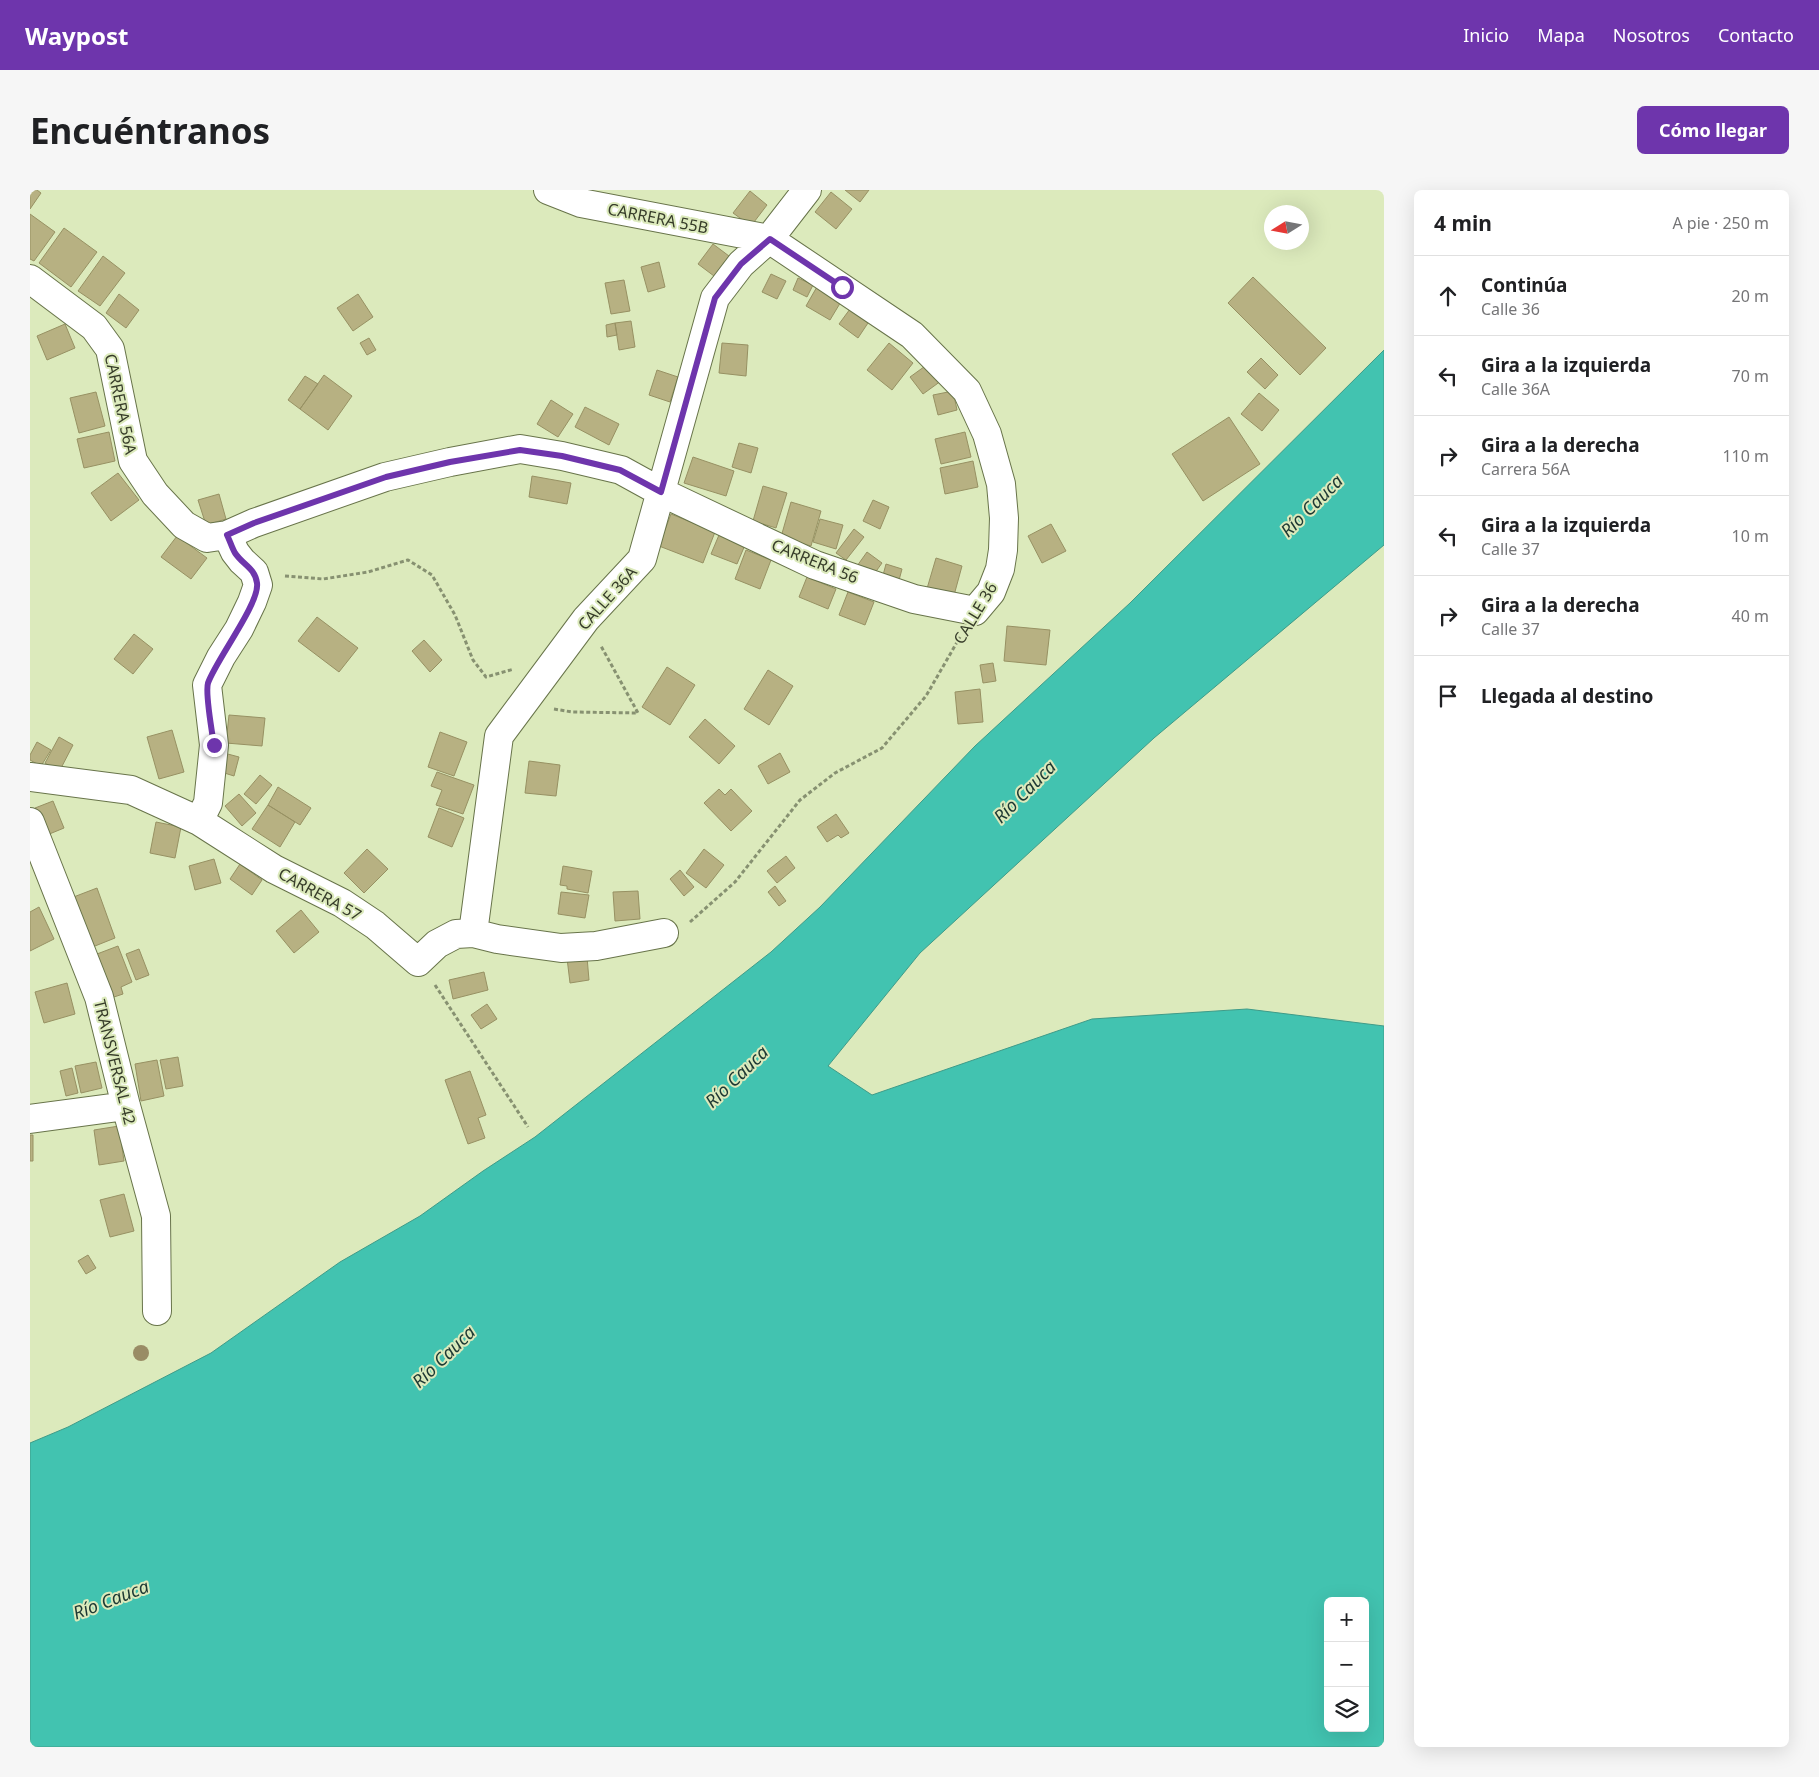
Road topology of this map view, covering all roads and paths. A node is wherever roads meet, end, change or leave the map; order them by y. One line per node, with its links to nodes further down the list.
1 (548, 190): 3 (street, CARRERA 55B)
2 (807, 190): 3 (street, CALLE 36A)
3 (770, 239): 5 (street, CALLE 36A); 8 (street, CALLE 36)
4 (30, 279): 6 (street, CARRERA 56A)
5 (661, 492): 6 (street, CARRERA 56A); 8 (street, CARRERA 56); 9 (street, CALLE 36A)
6 (227, 535): 7 (street)
7 (242, 561): 10 (path); 12 (street)
8 (975, 611): 15 (path, CALLE 36)
9 (586, 619): 10 (street, CALLE 36A); 10 (path)
10 (535, 689): 14 (street, CALLE 36A)
11 (30, 777): 12 (street, CARRERA 57)
12 (199, 821): 16 (street, CARRERA 57)
13 (30, 822): 17 (street, TRANSVERSAL 42)
14 (473, 933): 15 (street); 16 (street)
15 (664, 933)
16 (418, 962): 19 (path)
17 (126, 1106): 18 (street); 20 (street, TRANSVERSAL 42)
18 (30, 1119)
19 (528, 1127)
20 (157, 1311)

